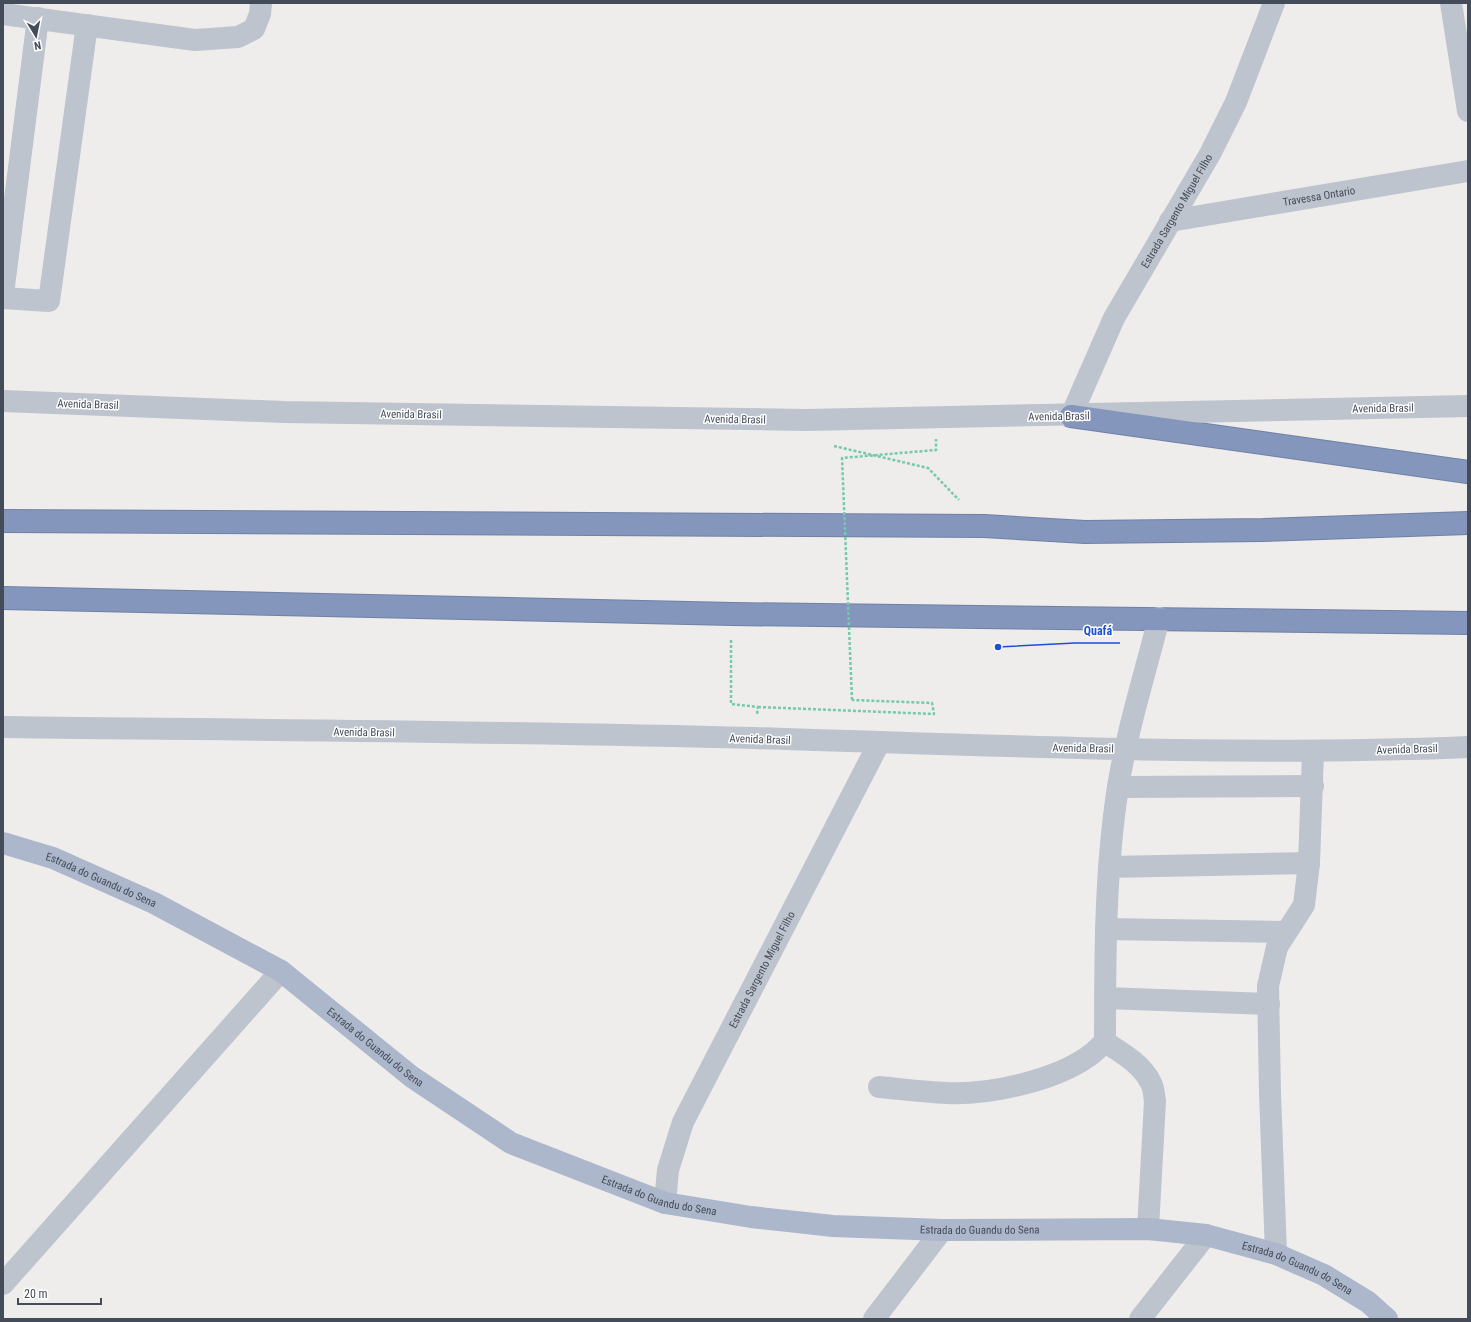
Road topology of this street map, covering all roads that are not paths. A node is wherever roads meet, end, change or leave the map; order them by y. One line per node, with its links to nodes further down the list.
1 (261, 3): 6 (street)
2 (1274, 3): 9 (street, Estrada Sargento Miguel Filho)
3 (1451, 3): 7 (street)
4 (3, 14): 5 (street)
5 (38, 18): 6 (street); 10 (street)
6 (87, 25): 11 (street)
7 (1468, 110)
8 (1468, 171): 9 (street, Travessa Ontario)
9 (1170, 221): 14 (street, Estrada Sargento Miguel Filho)
10 (3, 294)
11 (3, 298)
12 (3, 401): 14 (street, Avenida Brasil)
13 (1468, 406): 14 (street, Avenida Brasil)
14 (1072, 416): 15 (highway)
15 (1468, 472)
16 (3, 520): 17 (highway)
17 (1468, 523)
18 (3, 598): 19 (highway)
19 (1159, 618): 20 (highway); 24 (street)
20 (1468, 623)
21 (3, 727): 22 (street, Avenida Brasil)
22 (879, 743): 24 (street, Avenida Brasil); 38 (street, Estrada Sargento Miguel Filho)
23 (1468, 747): 25 (street, Avenida Brasil)
24 (1126, 749): 25 (street, Avenida Brasil); 27 (street)
25 (1313, 752): 26 (street)
26 (1313, 786): 27 (street); 29 (street)
27 (1118, 787): 30 (street)
28 (3, 843): 33 (main road, Estrada do Guandu do Sena)
29 (1309, 863): 30 (street); 32 (street)
30 (1109, 867): 31 (street)
31 (1106, 929): 32 (street); 34 (street)
32 (1285, 932): 35 (street)
33 (281, 971): 38 (main road, Estrada do Guandu do Sena); 43 (street)
34 (1105, 998): 35 (street); 36 (street)
35 (1269, 1004): 42 (street)
36 (1105, 1042): 37 (street); 39 (street)
37 (879, 1087)
38 (665, 1204): 40 (main road, Estrada do Guandu do Sena)
39 (1148, 1228): 40 (main road, Estrada do Guandu do Sena); 41 (main road, Estrada do Guandu do Sena)
40 (942, 1230): 44 (street)
41 (1206, 1235): 42 (main road, Estrada do Guandu do Sena); 45 (street)
42 (1276, 1254): 46 (main road, Estrada do Guandu do Sena)
43 (3, 1284)
44 (874, 1319)
45 (1140, 1319)
46 (1387, 1319)

